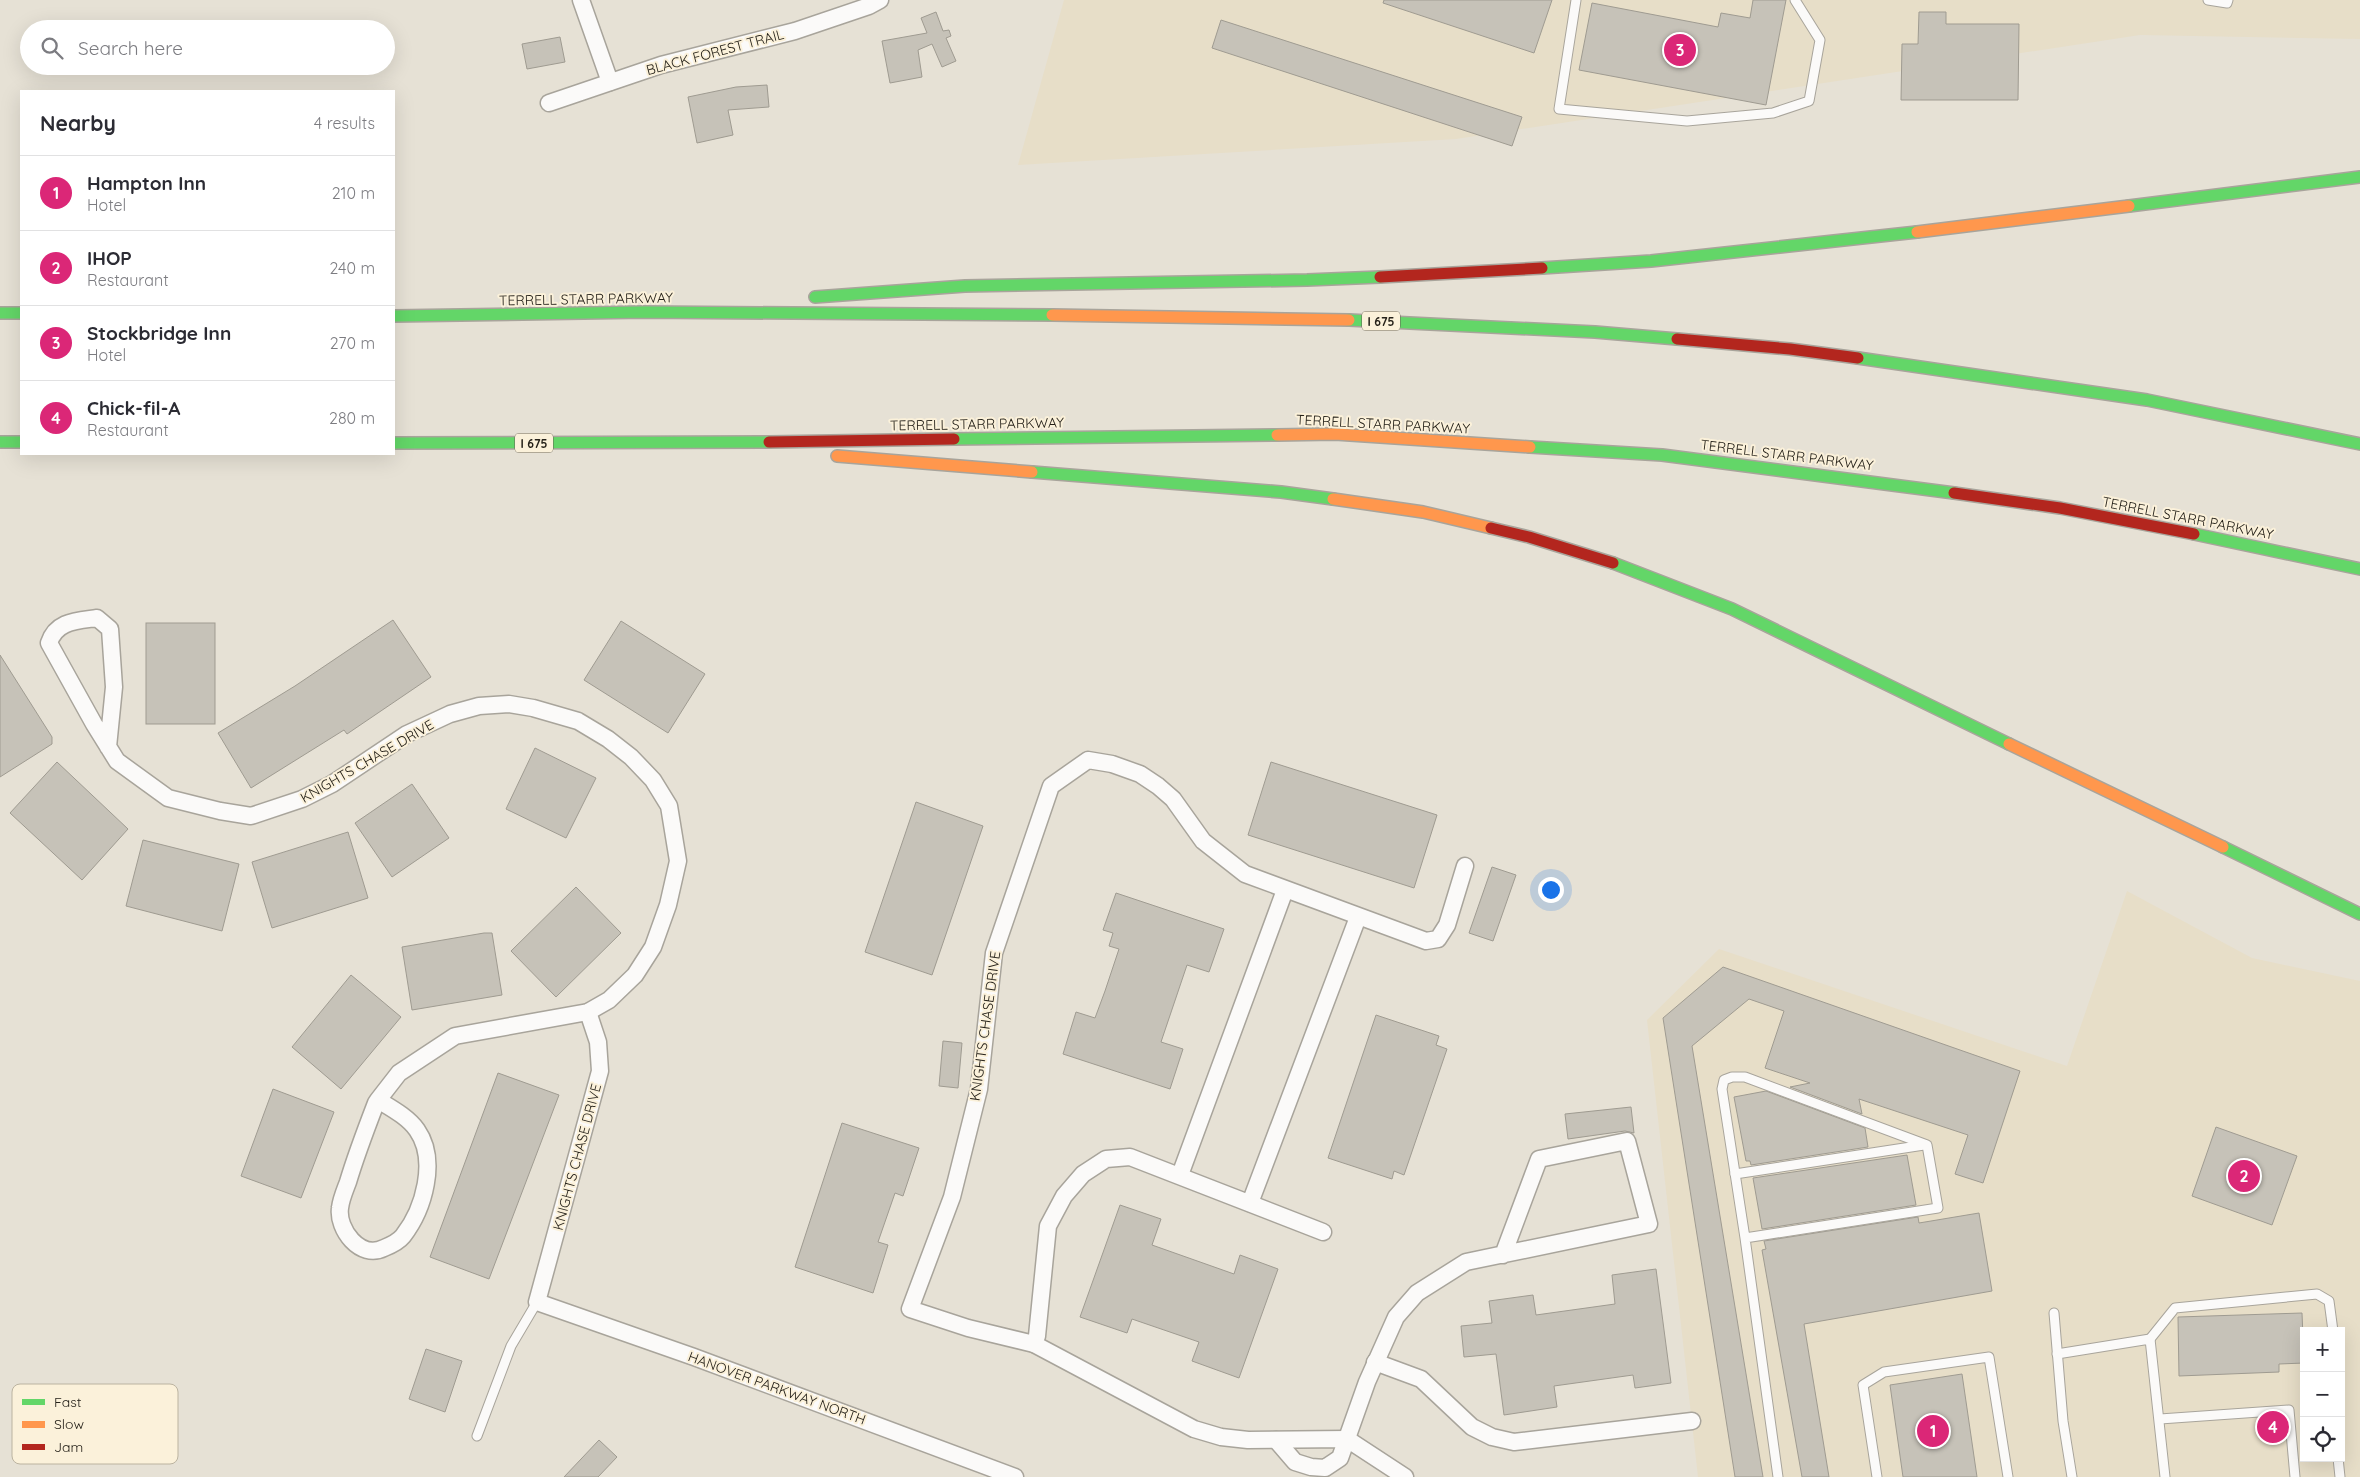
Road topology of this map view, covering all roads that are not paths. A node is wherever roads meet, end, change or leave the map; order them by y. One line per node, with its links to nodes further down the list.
1 (581, 0): 7 (street)
2 (880, 0): 7 (street, BLACK FOREST TRAIL)
3 (1576, 0): 4 (lane)
4 (1795, 0)
5 (2208, 0): 6 (lane)
6 (2228, 0)
7 (610, 82): 8 (street, BLACK FOREST TRAIL)
8 (549, 103)
9 (2360, 177): 10 (highway)
10 (804, 298)
11 (766, 301): 12 (highway)
12 (644, 312): 15 (highway, TERRELL STARR PARKWAY / I 675); 20 (highway, TERRELL STARR PARKWAY / I 675)
13 (0, 313): 14 (highway)
14 (20, 313)
15 (395, 316)
16 (0, 442): 17 (highway)
17 (20, 442)
18 (395, 443): 19 (highway, TERRELL STARR PARKWAY / I 675)
19 (673, 443): 21 (highway); 23 (highway, TERRELL STARR PARKWAY / I 675)
20 (2360, 444)
21 (802, 453)
22 (822, 455): 27 (highway)
23 (2360, 569)
24 (108, 747): 24 (street, KNIGHTS CHASE DRIVE); 29 (street, KNIGHTS CHASE DRIVE)
25 (1465, 866): 28 (street, KNIGHTS CHASE DRIVE)
26 (1285, 890): 28 (street, KNIGHTS CHASE DRIVE); 33 (street); 42 (street, KNIGHTS CHASE DRIVE)
27 (2360, 914)
28 (1358, 917): 34 (street)
29 (588, 1012): 30 (street, KNIGHTS CHASE DRIVE); 38 (street, KNIGHTS CHASE DRIVE)
30 (378, 1100): 30 (street, KNIGHTS CHASE DRIVE)
31 (1927, 1145): 32 (lane); 32 (lane); 36 (lane)
32 (1735, 1174): 36 (lane)
33 (1180, 1175): 34 (street); 42 (street)
34 (1250, 1203): 35 (street)
35 (1323, 1232)
36 (1745, 1238): 53 (lane)
37 (1503, 1255): 37 (street); 44 (street)
38 (537, 1302): 47 (lane); 51 (street, HANOVER PARKWAY NORTH)
39 (2054, 1313): 43 (lane)
40 (2332, 1327): 41 (lane)
41 (2150, 1339): 43 (lane); 45 (lane)
42 (1034, 1344): 49 (street, KNIGHTS CHASE DRIVE)
43 (2057, 1354): 56 (lane)
44 (1375, 1362): 46 (street); 48 (street)
45 (2160, 1419): 57 (lane); 58 (lane)
46 (1692, 1420)
47 (477, 1436)
48 (1347, 1439): 49 (street, KNIGHTS CHASE DRIVE); 49 (street); 52 (street)
49 (1276, 1440)
50 (2338, 1462): 59 (lane)
51 (1015, 1477)
52 (1405, 1477)
53 (1778, 1477)
54 (1877, 1477): 55 (lane)
55 (2008, 1477)
56 (2072, 1477)
57 (2165, 1477)
58 (2295, 1477)
59 (2340, 1477)

